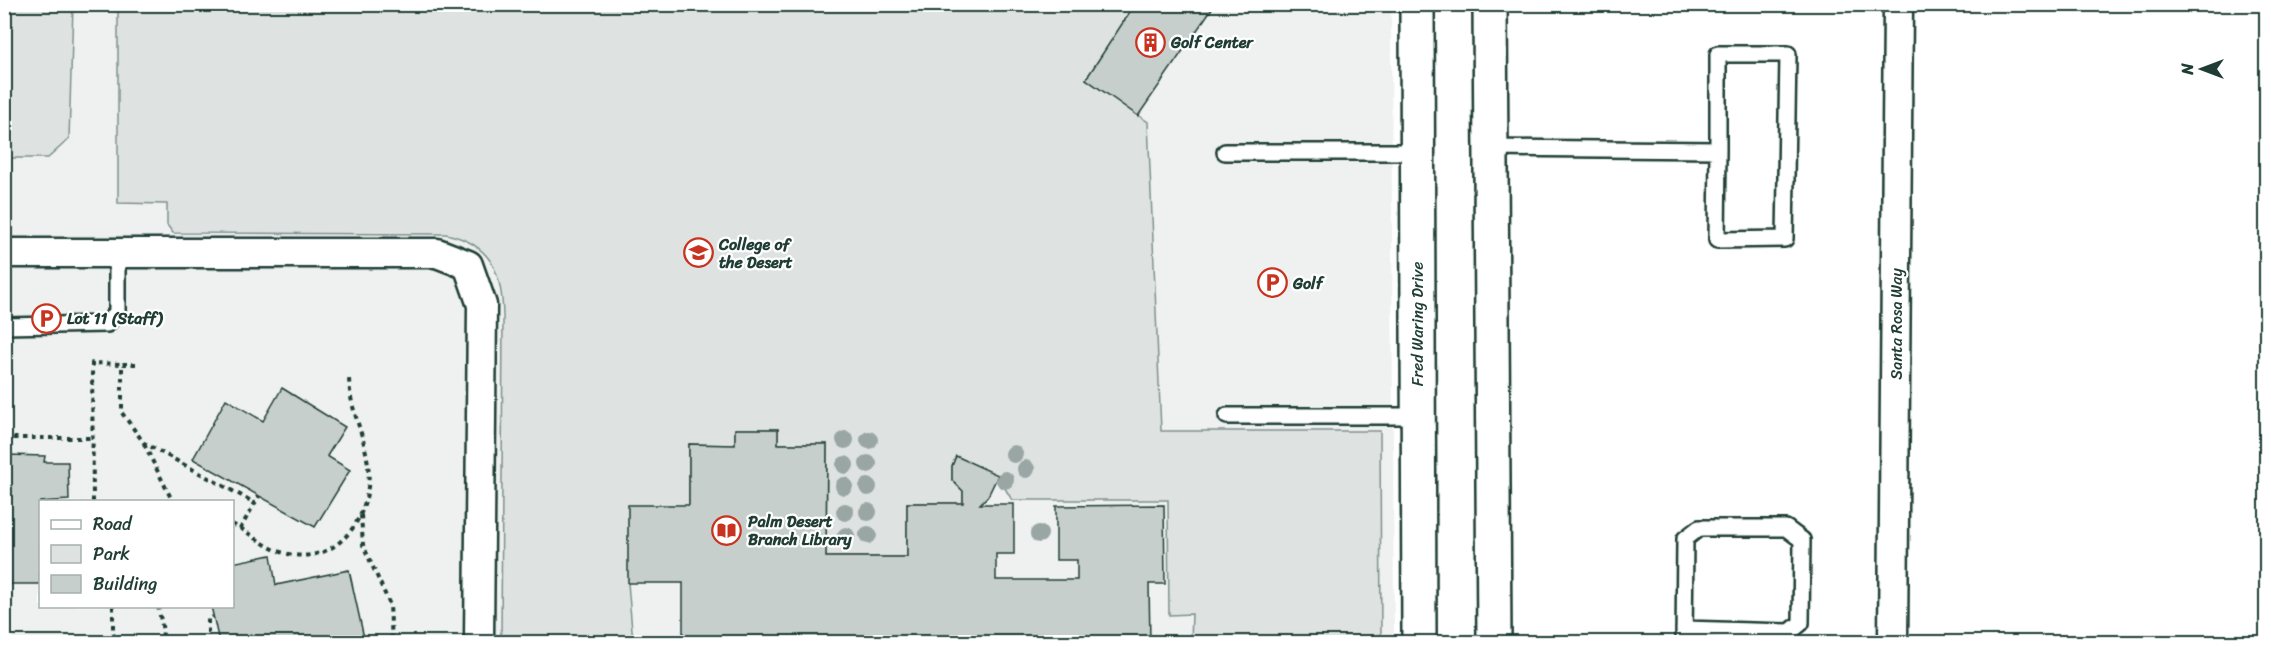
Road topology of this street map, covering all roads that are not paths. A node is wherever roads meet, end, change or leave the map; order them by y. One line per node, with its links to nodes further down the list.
1 (1417, 4): 7 (main road, Fred Waring Drive)
2 (1490, 4): 4 (main road)
3 (1898, 4): 17 (street, Santa Rosa Way)
4 (1490, 148): 5 (lane); 16 (main road)
5 (1718, 150): 5 (lane)
6 (1225, 152): 7 (lane)
7 (1417, 152): 12 (main road, Fred Waring Drive)
8 (4, 253): 9 (street)
9 (117, 253): 10 (lane); 14 (street)
10 (4, 326)
11 (1227, 416): 12 (lane)
12 (1418, 416): 15 (main road, Fred Waring Drive)
13 (1684, 636): 13 (lane)
14 (479, 642)
15 (1419, 642)
16 (1494, 642)
17 (1893, 642)

